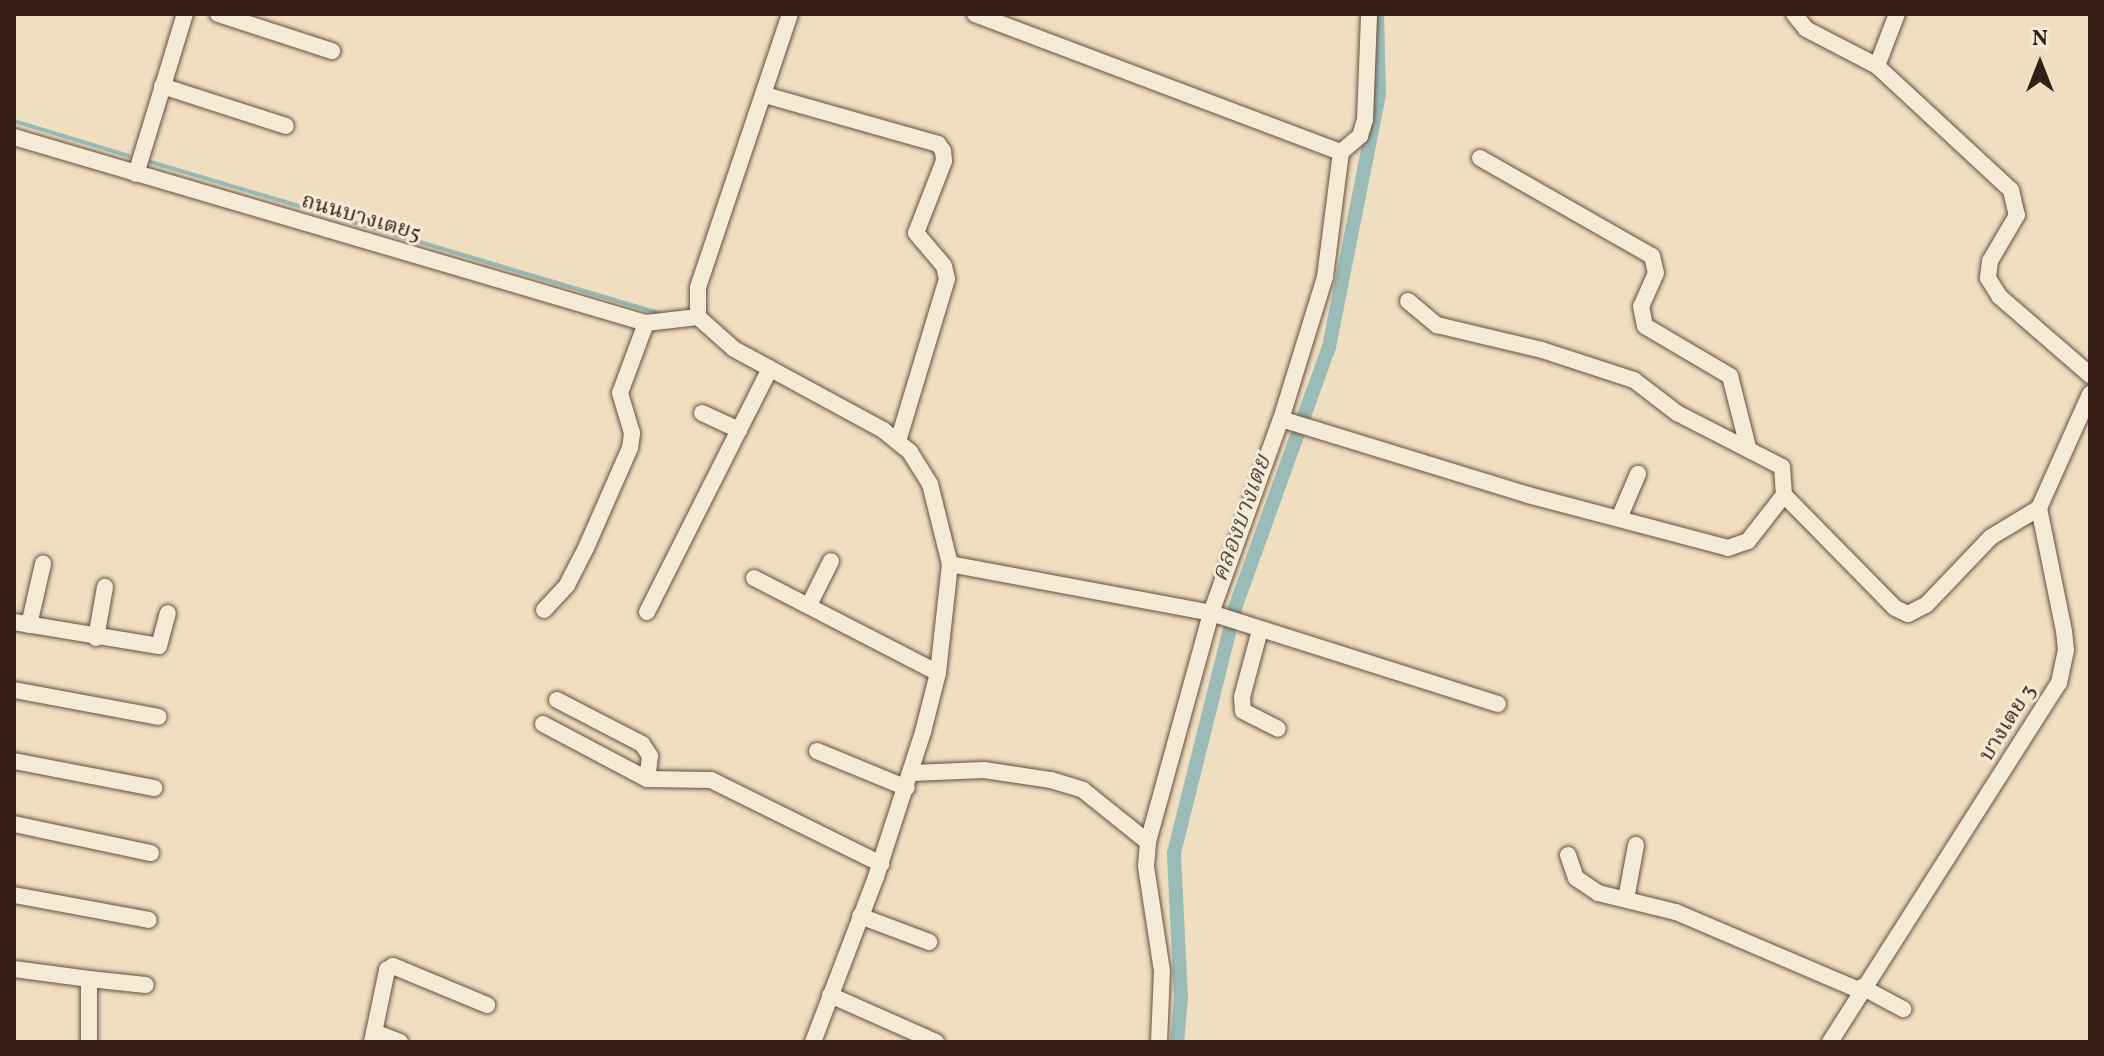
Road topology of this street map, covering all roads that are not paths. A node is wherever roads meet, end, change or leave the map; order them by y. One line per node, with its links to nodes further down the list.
1 (185, 14): 10 (street)
2 (218, 14): 8 (street)
3 (790, 14): 11 (street)
4 (975, 14): 14 (street)
5 (1369, 14): 14 (street)
6 (1794, 14): 9 (street)
7 (1897, 14): 9 (street)
8 (332, 51)
9 (1877, 66): 21 (street)
10 (162, 86): 12 (street); 16 (street)
11 (765, 95): 18 (street); 26 (street)
12 (286, 126)
13 (14, 137): 16 (street, ถนนบางเตย5)
14 (1341, 152): 24 (street)
15 (1480, 158): 27 (street)
16 (136, 174): 19 (street, ถนนบางเตย5)
17 (1408, 301): 27 (street)
18 (698, 317): 19 (street, ถนนบางเตย5); 20 (street)
19 (646, 323): 38 (street)
20 (770, 368): 25 (street); 26 (street)
21 (2090, 375)
22 (2090, 394): 30 (street)
23 (702, 413): 25 (street)
24 (1286, 421): 31 (street); 41 (street)
25 (739, 430): 39 (street)
26 (898, 441): 34 (street)
27 (1748, 447): 29 (street)
28 (1638, 474): 31 (street)
29 (1784, 495): 30 (street); 31 (street)
30 (2039, 508): 71 (street, บางเตย 3)
31 (1620, 516)
32 (831, 561): 37 (street)
33 (43, 564): 42 (street)
34 (950, 564): 41 (street); 45 (street)
35 (754, 578): 37 (street)
36 (105, 587): 44 (street)
37 (809, 605): 45 (street)
38 (544, 610)
39 (647, 612)
40 (168, 613): 44 (street)
41 (1216, 615): 43 (street); 58 (street)
42 (22, 623): 44 (street)
43 (1260, 630): 48 (street); 51 (street)
44 (96, 638)
45 (938, 673): 55 (street)
46 (14, 690): 49 (street)
47 (557, 700): 54 (street)
48 (1498, 704)
49 (159, 717)
50 (543, 724): 54 (street)
51 (1278, 729)
52 (817, 751): 55 (street)
53 (14, 761): 56 (street)
54 (647, 779): 62 (street)
55 (909, 781): 58 (street); 62 (street)
56 (154, 788)
57 (14, 824): 60 (street)
58 (1148, 842): 80 (street)
59 (1636, 845): 64 (street)
60 (151, 853)
61 (1568, 855): 64 (street)
62 (881, 864): 65 (street)
63 (14, 895): 66 (street)
64 (1626, 899): 71 (street)
65 (860, 916): 67 (street); 72 (street)
66 (149, 920)
67 (929, 942)
68 (14, 969): 69 (street)
69 (89, 979): 70 (street); 76 (street)
70 (146, 985)
71 (1860, 989): 74 (street); 81 (street, บางเตย 3)
72 (830, 995): 78 (street); 79 (street)
73 (487, 1005): 75 (street)
74 (1903, 1009)
75 (373, 1037): 77 (street)
76 (89, 1042)
77 (400, 1042)
78 (813, 1042)
79 (936, 1042)
80 (1159, 1042)
81 (1830, 1042)

